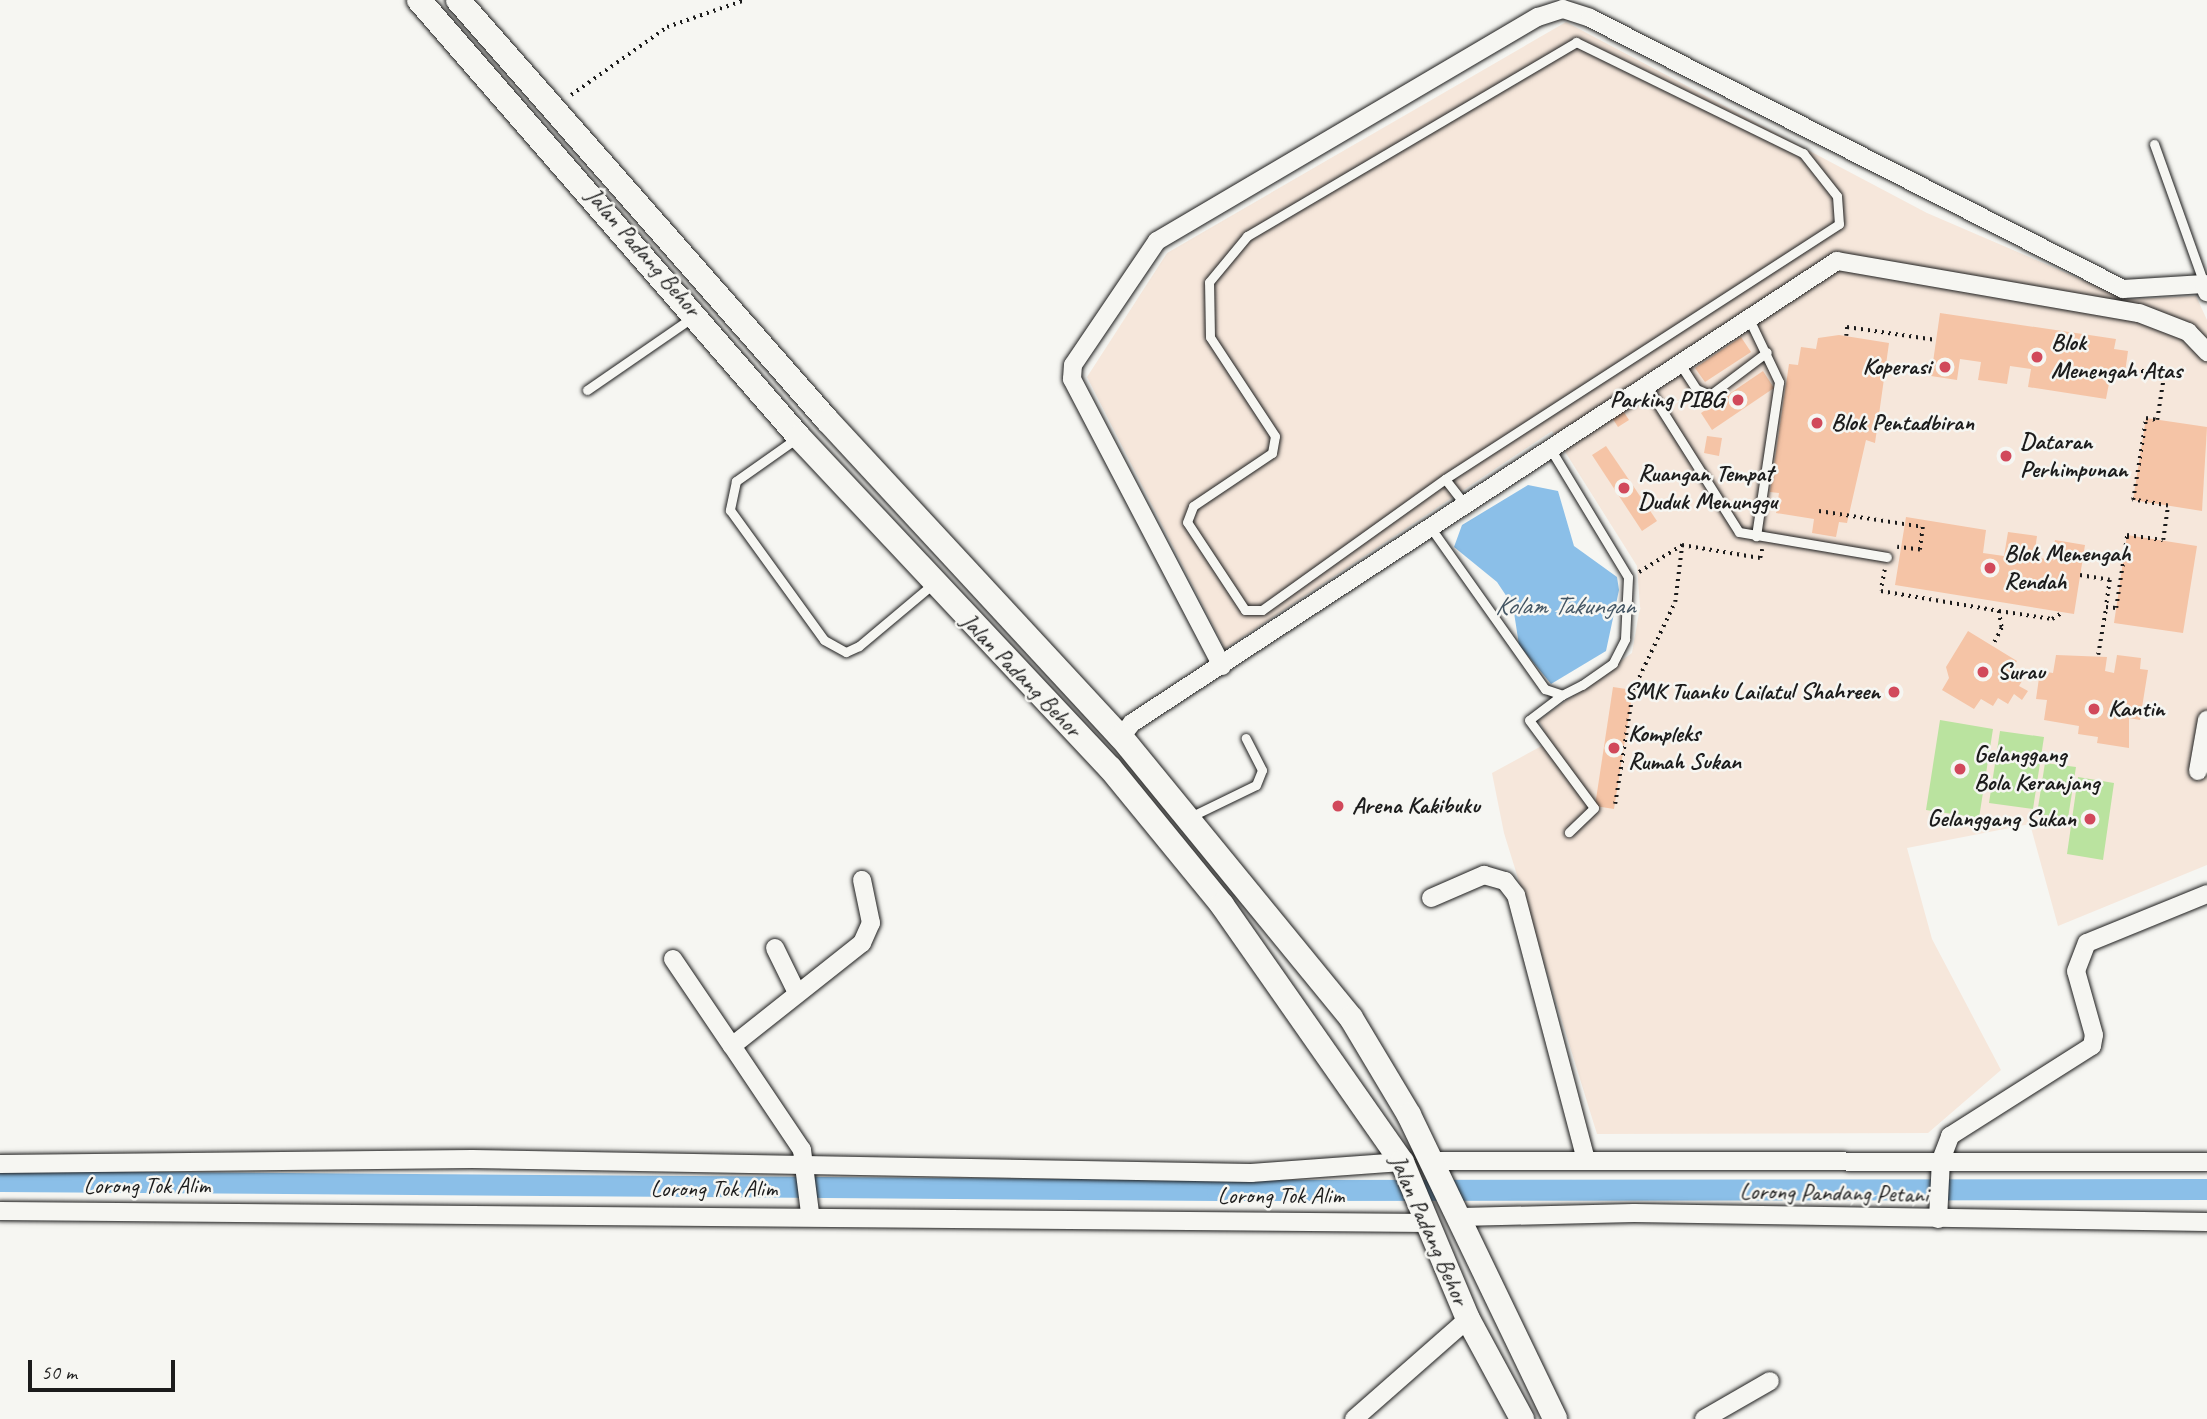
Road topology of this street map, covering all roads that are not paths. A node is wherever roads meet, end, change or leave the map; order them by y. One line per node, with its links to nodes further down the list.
1 (419, 0): 5 (main road, Jalan Padang Behor)
2 (458, 0): 23 (main road, Jalan Padang Behor)
3 (2154, 144): 4 (lane)
4 (2206, 286): 20 (street)
5 (697, 314): 11 (lane); 12 (main road, Jalan Padang Behor)
6 (1749, 319): 7 (lane); 8 (street); 9 (street)
7 (1767, 352): 9 (lane); 17 (lane)
8 (2207, 352)
9 (1680, 364): 10 (street)
10 (1645, 384): 13 (street); 17 (lane)
11 (587, 390)
12 (799, 437): 19 (main road, Jalan Padang Behor); 19 (lane)
13 (1551, 450): 15 (street); 21 (lane)
14 (1445, 479): 14 (lane); 15 (lane)
15 (1467, 507): 16 (street)
16 (1433, 531): 20 (street); 21 (lane)
17 (1756, 537): 18 (lane)
18 (1887, 557)
19 (933, 583): 25 (main road, Jalan Padang Behor)
20 (1222, 666): 23 (street)
21 (1562, 695): 28 (lane)
22 (2207, 720): 26 (street)
23 (1121, 737): 25 (main road); 27 (main road, Jalan Padang Behor)
24 (1246, 738): 27 (lane)
25 (1110, 768): 41 (main road, Jalan Padang Behor)
26 (2198, 771)
27 (1188, 818): 37 (main road, Jalan Padang Behor)
28 (1569, 832)
29 (862, 880): 34 (street)
30 (2207, 894): 39 (street)
31 (1431, 898): 36 (street)
32 (775, 948): 34 (street)
33 (673, 959): 35 (street)
34 (797, 992): 35 (street)
35 (732, 1046): 42 (street)
36 (1585, 1157): 37 (street); 39 (street)
37 (1433, 1161): 46 (main road, Jalan Padang Behor)
38 (2207, 1162): 39 (street)
39 (1941, 1163): 45 (street)
40 (0, 1164): 42 (street)
41 (1404, 1165): 42 (street); 48 (main road, Jalan Padang Behor)
42 (808, 1167): 43 (street)
43 (810, 1208): 44 (street, Lorong Tok Alim); 48 (street, Lorong Tok Alim)
44 (0, 1211)
45 (1938, 1216): 46 (street, Lorong Pandang Petani); 47 (street, Lorong Pandang Petani)
46 (1460, 1217): 50 (main road, Jalan Padang Behor)
47 (2207, 1222)
48 (1429, 1223): 49 (main road, Jalan Padang Behor)
49 (1468, 1319): 51 (main road, Jalan Padang Behor); 53 (street)
50 (1514, 1340): 51 (main road); 55 (main road, Jalan Padang Behor)
51 (1488, 1354): 54 (main road, Jalan Padang Behor)
52 (1770, 1381): 56 (street)
53 (1354, 1419)
54 (1522, 1419)
55 (1555, 1419)
56 (1704, 1419)

